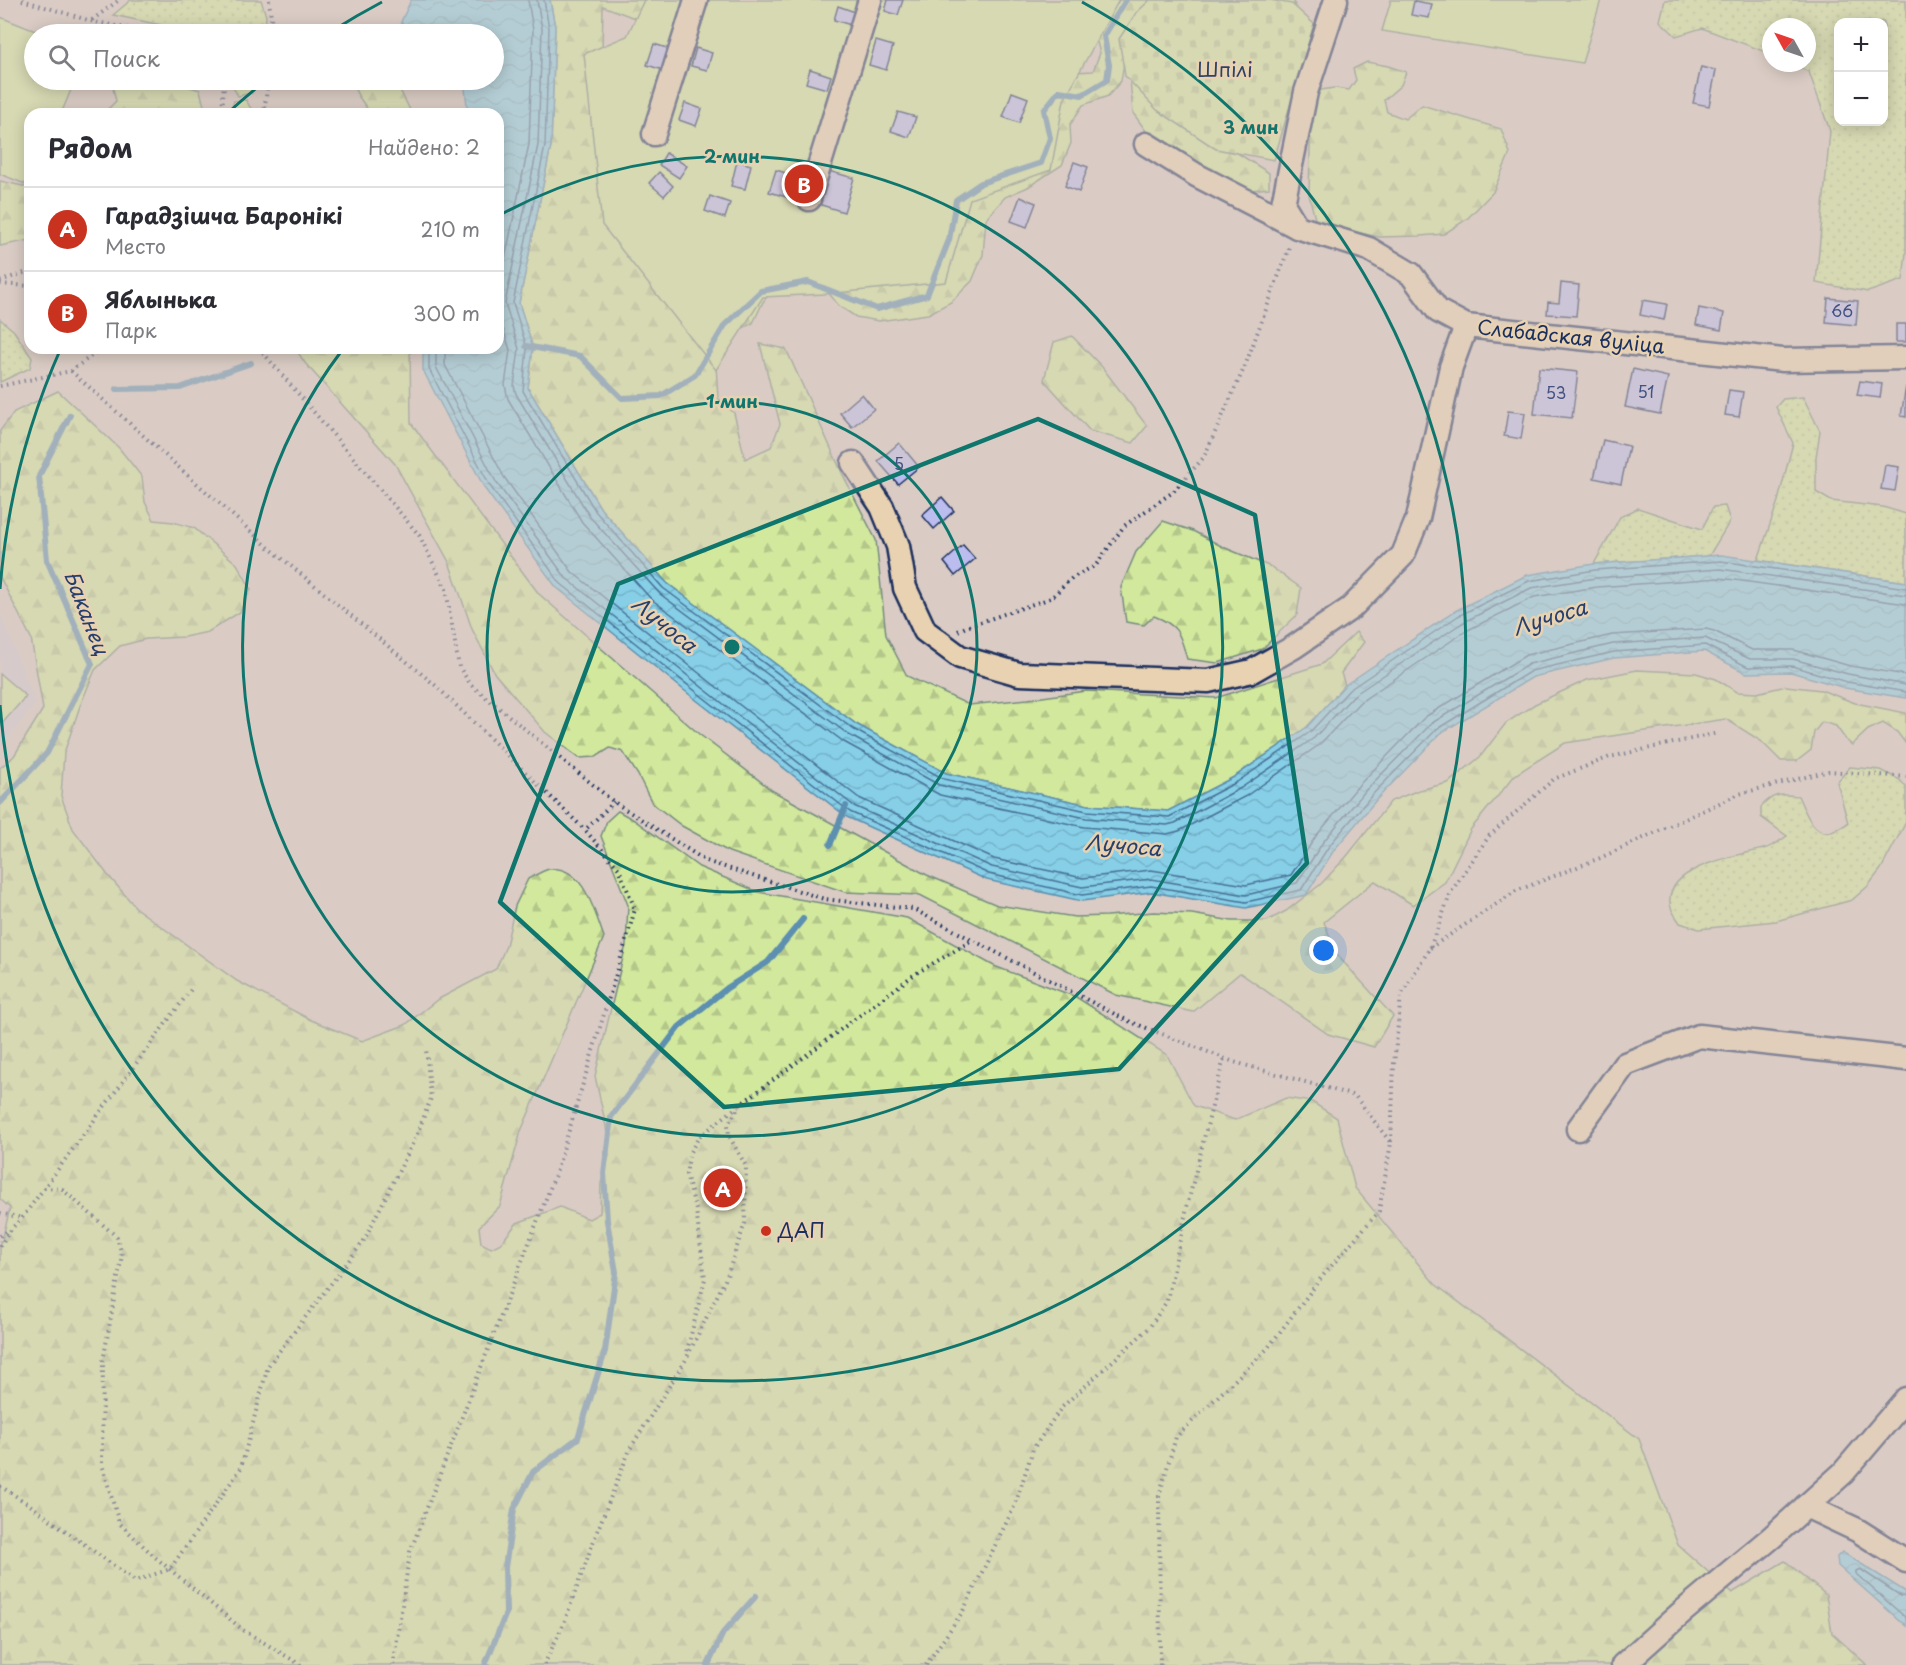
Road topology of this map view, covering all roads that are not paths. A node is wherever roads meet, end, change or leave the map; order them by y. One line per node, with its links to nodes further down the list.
1 (696, 0): 4 (street)
2 (870, 0): 6 (street)
3 (1336, 0): 7 (street)
4 (654, 134)
5 (1146, 144): 7 (street, Слабадская вуліца)
6 (809, 199)
7 (1297, 227): 8 (street, Слабадская вуліца)
8 (1466, 326): 9 (street, Слабадская вуліца); 10 (street)
9 (1906, 358)
10 (853, 463)
11 (1906, 1059): 12 (street)
12 (1578, 1129)
13 (1906, 1399): 14 (street)
14 (1806, 1506): 15 (street); 16 (street)
15 (1906, 1561)
16 (1623, 1665)

